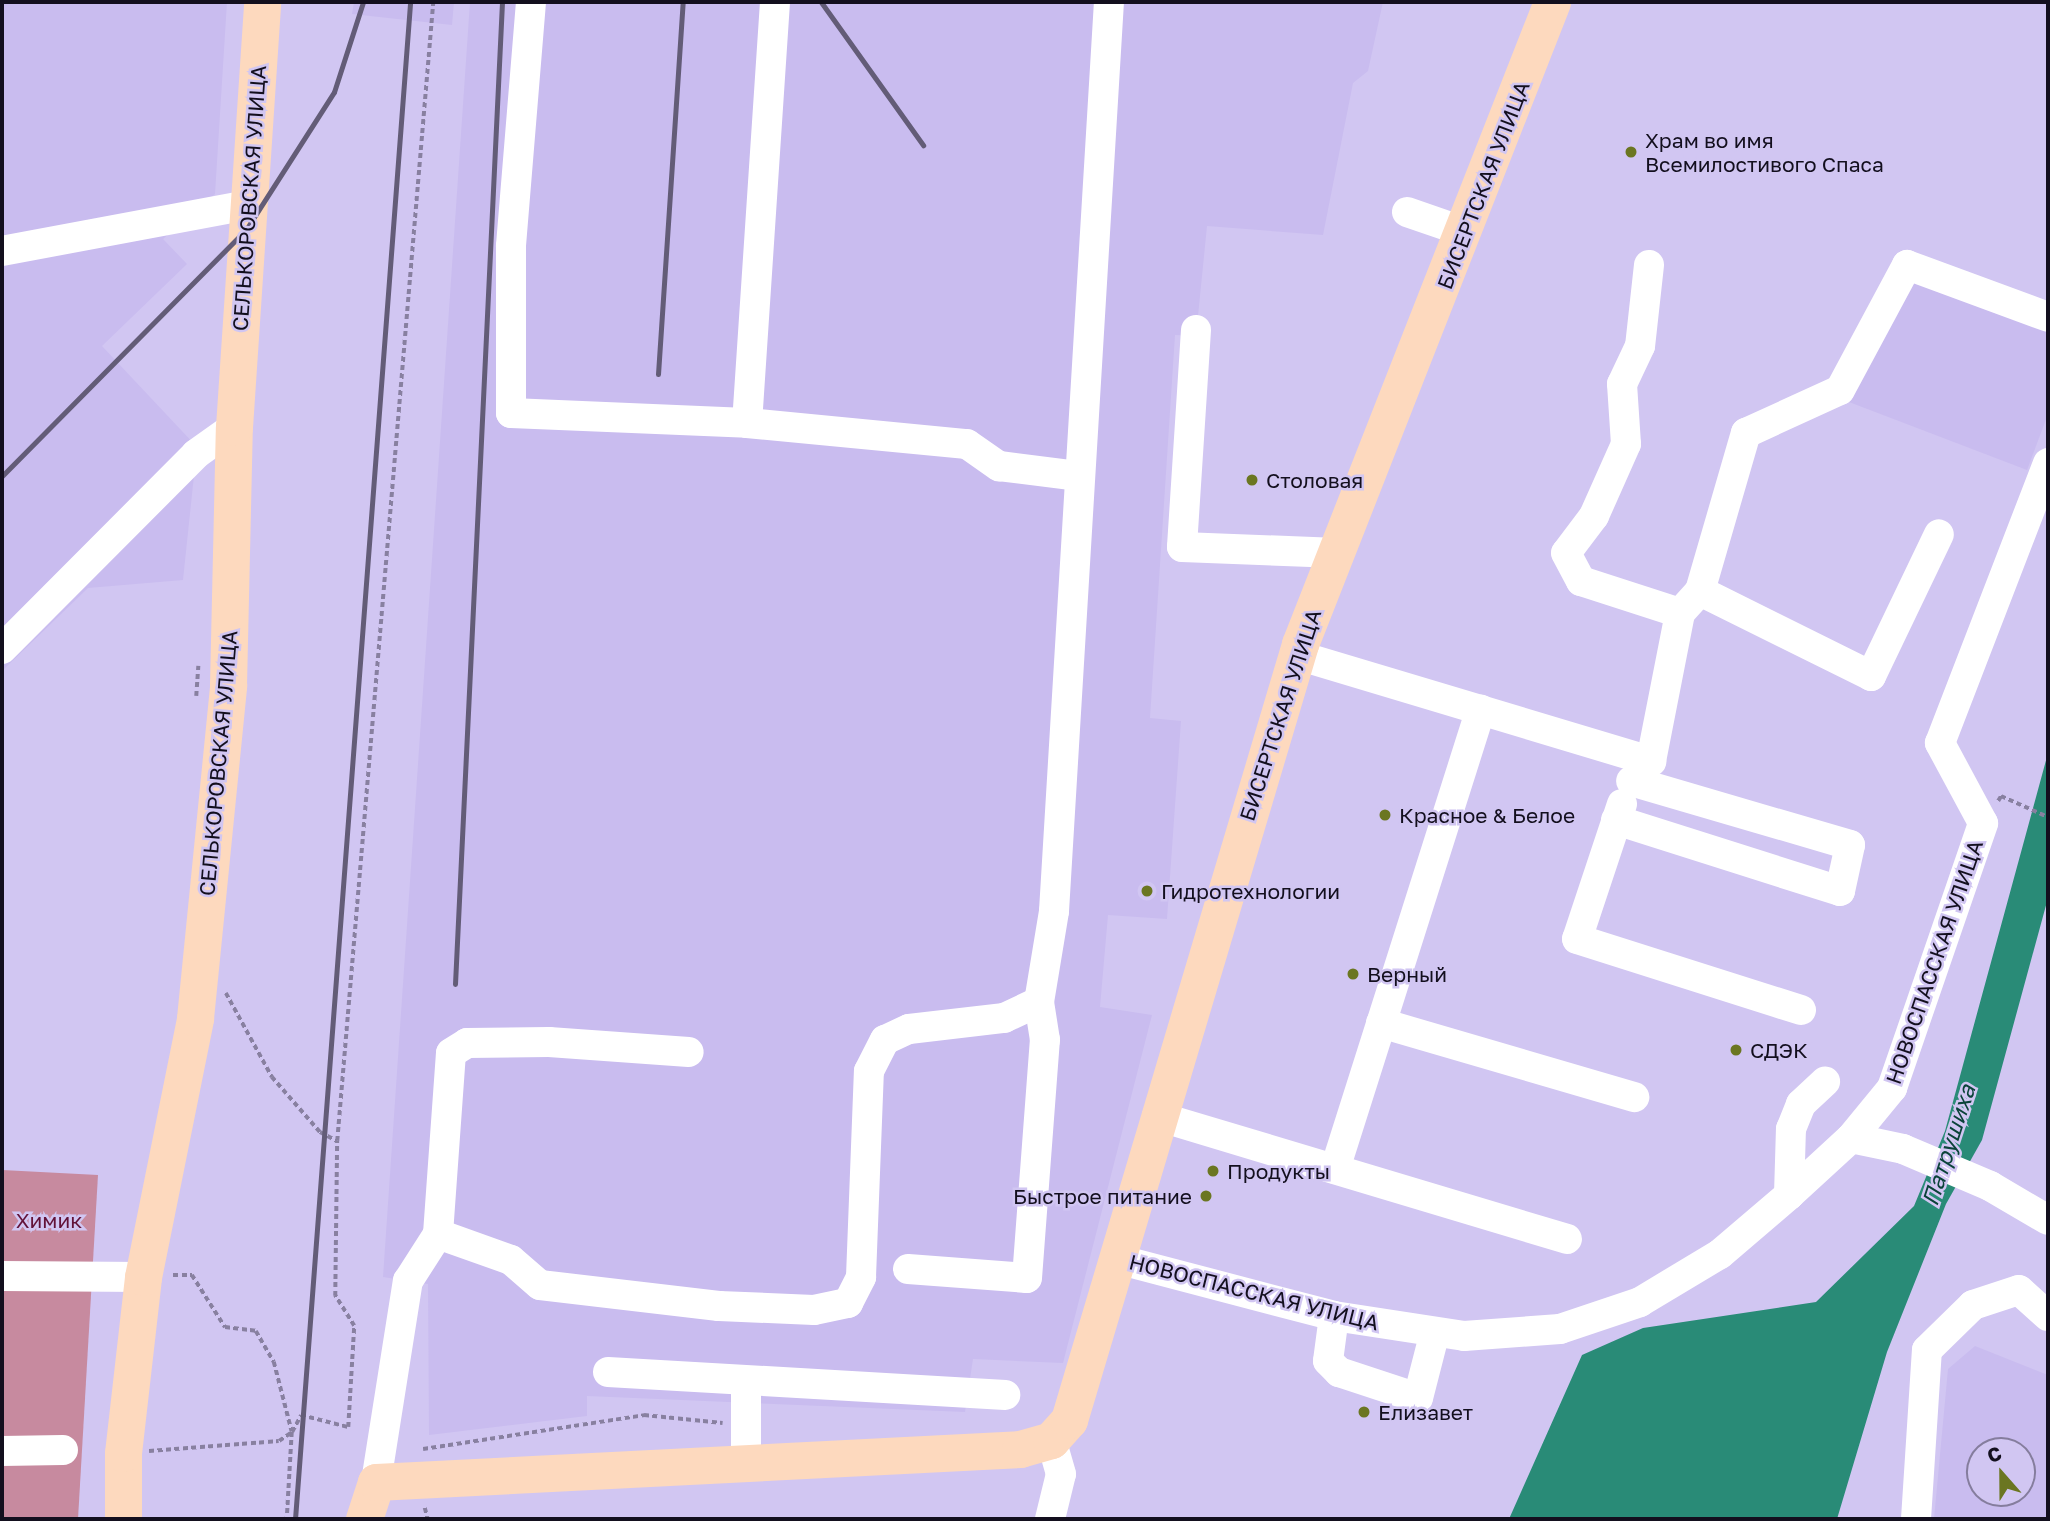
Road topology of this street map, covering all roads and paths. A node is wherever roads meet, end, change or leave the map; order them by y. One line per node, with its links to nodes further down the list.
1 (262, 2): 7 (main road, СЕЛЬКОРОВСКАЯ УЛИЦА)
2 (433, 2): 40 (path)
3 (531, 2): 14 (street)
4 (775, 2): 14 (street)
5 (1109, 2): 17 (street)
6 (1552, 2): 9 (main road, БИСЕРТСКАЯ УЛИЦА)
7 (248, 205): 10 (street); 15 (main road, СЕЛЬКОРОВСКАЯ УЛИЦА)
8 (1407, 212): 9 (street)
9 (1465, 232): 19 (main road, БИСЕРТСКАЯ УЛИЦА)
10 (2, 251)
11 (1649, 265): 21 (street)
12 (2048, 317): 20 (street)
13 (1196, 330): 19 (street)
14 (747, 423): 17 (street)
15 (234, 427): 22 (street); 49 (main road, СЕЛЬКОРОВСКАЯ УЛИЦА)
16 (2048, 463): 39 (street, НОВОСПАССКАЯ УЛИЦА)
17 (1079, 476): 32 (street)
18 (1939, 534): 20 (street)
19 (1338, 553): 24 (main road, БИСЕРТСКАЯ УЛИЦА)
20 (1700, 591): 21 (street)
21 (1680, 612): 27 (street)
22 (2, 649)
23 (199, 650): 25 (path)
24 (1297, 655): 26 (street); 38 (main road, БИСЕРТСКАЯ УЛИЦА)
25 (196, 705)
26 (1481, 709): 27 (street); 34 (street)
27 (1641, 771): 30 (street); 30 (street)
28 (2001, 796): 29 (path)
29 (2048, 817)
30 (1616, 820): 33 (street)
31 (219, 981): 40 (path)
32 (1039, 1002): 44 (street); 47 (street)
33 (1801, 1010)
34 (1381, 1023): 37 (street); 41 (street)
35 (689, 1052): 44 (street)
36 (1825, 1083): 42 (street)
37 (1634, 1097)
38 (1157, 1116): 41 (street); 46 (main road, БИСЕРТСКАЯ УЛИЦА)
39 (1851, 1139): 42 (street, НОВОСПАССКАЯ УЛИЦА); 43 (street)
40 (337, 1141): 56 (path)
41 (1335, 1170): 45 (street)
42 (1789, 1195): 52 (street, НОВОСПАССКАЯ УЛИЦА)
43 (2048, 1220)
44 (438, 1234): 62 (street)
45 (1567, 1239)
46 (1117, 1259): 50 (street, НОВОСПАССКАЯ УЛИЦА); 57 (main road, БИСЕРТСКАЯ УЛИЦА)
47 (908, 1269)
48 (2, 1276): 49 (street)
49 (144, 1277): 56 (path); 60 (main road, СЕЛЬКОРОВСКАЯ УЛИЦА)
50 (1334, 1316): 52 (street, НОВОСПАССКАЯ УЛИЦА); 52 (street)
51 (2048, 1316): 67 (street)
52 (1435, 1332)
53 (608, 1372): 54 (street)
54 (746, 1384): 55 (street); 61 (street)
55 (1005, 1395)
56 (292, 1432): 60 (path); 64 (path)
57 (1051, 1440): 61 (main road); 66 (street)
58 (63, 1450): 59 (street)
59 (2, 1451)
60 (123, 1453): 63 (main road, СЕЛЬКОРОВСКАЯ УЛИЦА)
61 (746, 1461): 62 (main road)
62 (376, 1482): 65 (main road)
63 (123, 1519)
64 (287, 1519)
65 (365, 1519)
66 (1050, 1519)
67 (1916, 1519)

